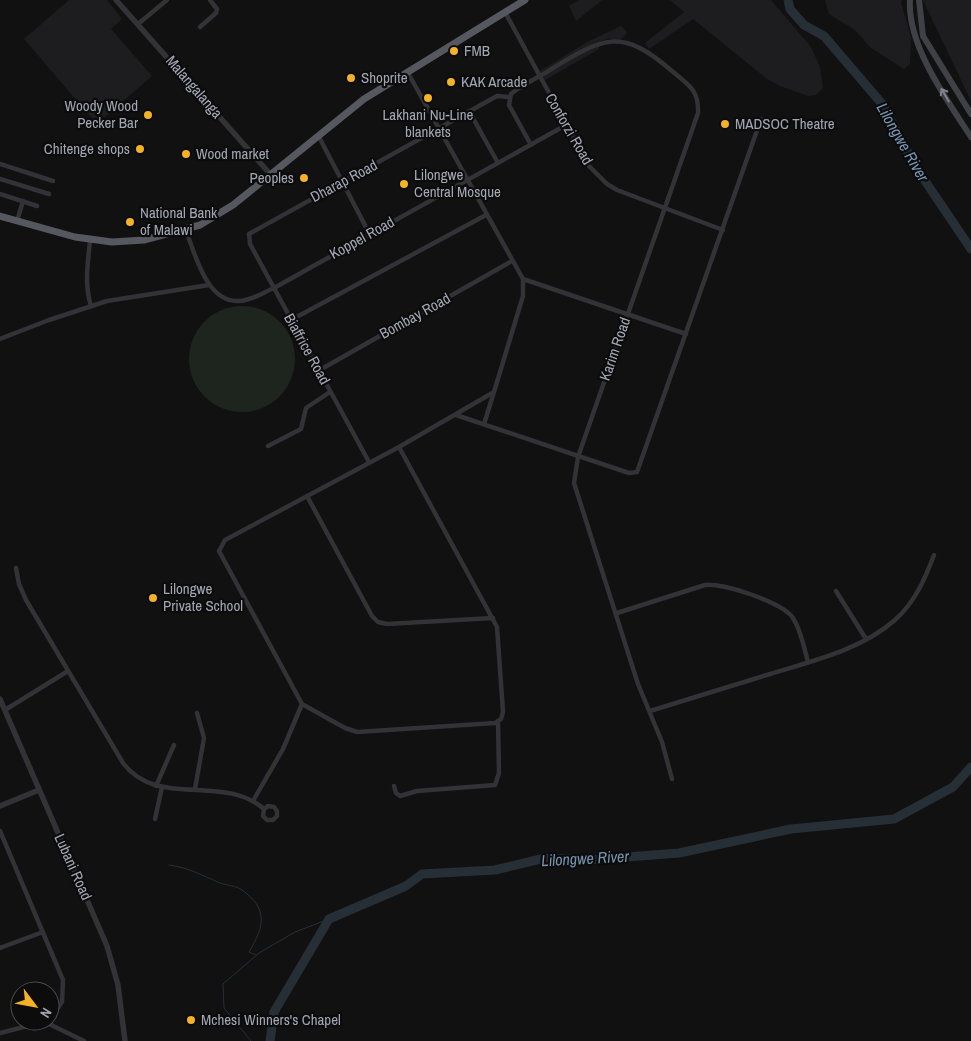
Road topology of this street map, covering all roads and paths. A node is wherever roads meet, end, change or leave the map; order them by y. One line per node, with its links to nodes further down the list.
1 (116, 0): 8 (street, Malangalanga)
2 (167, 0): 8 (street)
3 (210, 0): 9 (street)
4 (525, 0): 7 (highway)
5 (919, 0): 14 (main road)
6 (909, 1): 19 (main road, one-way to 6)
7 (506, 14): 10 (highway); 11 (street, Conforzi Road)
8 (138, 24): 23 (street, Malangalanga)
9 (200, 27)
10 (408, 73): 17 (street); 18 (highway)
11 (540, 77): 12 (street, Karim Road); 16 (street, Conforzi Road); 32 (street, Karim Road)
12 (509, 97): 13 (street, Dharap Road); 20 (street)
13 (469, 112): 17 (street, Dharap Road); 21 (street)
14 (971, 114)
15 (761, 119): 37 (street)
16 (566, 125): 20 (street, Koppel Road); 32 (street, Conforzi Road)
17 (439, 128): 25 (street); 27 (street, Dharap Road)
18 (318, 135): 23 (highway); 27 (street)
19 (971, 137)
20 (531, 145): 21 (street, Koppel Road)
21 (498, 163): 25 (street, Koppel Road)
22 (0, 164): 26 (street)
23 (271, 175): 36 (highway)
24 (0, 179): 29 (street)
25 (467, 180): 33 (street); 38 (street, Koppel Road)
26 (53, 181)
27 (342, 182): 38 (street); 39 (street, Dharap Road)
28 (0, 194): 30 (street)
29 (49, 194)
30 (23, 201): 31 (street); 35 (street)
31 (37, 206)
32 (664, 207): 37 (street, Conforzi Road); 46 (street, Karim Road)
33 (486, 215): 41 (street); 47 (street)
34 (0, 216): 35 (highway)
35 (17, 221): 40 (highway)
36 (186, 230): 40 (highway); 43 (street)
37 (723, 230): 48 (street)
38 (369, 233): 44 (street, Koppel Road)
39 (250, 234): 44 (street, Biaffrice Road)
40 (90, 240): 45 (street)
41 (512, 262): 42 (street); 50 (street, Bombay Road)
42 (523, 279): 46 (street); 52 (street)
43 (209, 285): 44 (street, Koppel Road); 45 (street)
44 (274, 288): 47 (street, Biaffrice Road)
45 (91, 306): 49 (street)
46 (627, 314): 48 (street); 57 (street, Karim Road)
47 (291, 320): 50 (street, Biaffrice Road)
48 (686, 334): 57 (street)
49 (0, 339)
50 (318, 371): 51 (street, Biaffrice Road)
51 (330, 392): 55 (street); 58 (street, Biaffrice Road)
52 (494, 392): 53 (street); 54 (street)
53 (456, 416): 54 (street); 56 (street)
54 (484, 424): 57 (street)
55 (268, 446)
56 (399, 447): 58 (street); 64 (street)
57 (578, 457): 63 (street, Karim Road)
58 (369, 462): 59 (street)
59 (307, 496): 64 (street); 69 (street)
60 (934, 555): 65 (street)
61 (16, 568): 67 (street)
62 (836, 591): 65 (street)
63 (617, 613): 66 (street); 71 (street, Karim Road)
64 (493, 618): 73 (street)
65 (866, 639): 66 (street)
66 (808, 662): 71 (street)
67 (68, 671): 70 (street); 77 (street)
68 (0, 700): 70 (street, Lubani Road)
69 (302, 704): 73 (street); 80 (street)
70 (5, 710): 79 (street, Lubani Road)
71 (650, 711): 75 (street, Karim Road)
72 (197, 713): 78 (street)
73 (498, 722): 76 (street)
74 (174, 745): 77 (street)
75 (672, 779)
76 (394, 786)
77 (159, 787): 78 (street); 83 (street)
78 (196, 789): 80 (street)
79 (39, 790): 81 (street); 90 (street, Lubani Road)
80 (253, 801): 82 (street)
81 (0, 806)
82 (264, 809)
83 (155, 818)
84 (0, 831): 85 (street)
85 (43, 932): 86 (street); 87 (street)
86 (0, 948)
87 (60, 1005)
88 (60, 1028): 89 (street)
89 (84, 1041)
90 (125, 1041)

